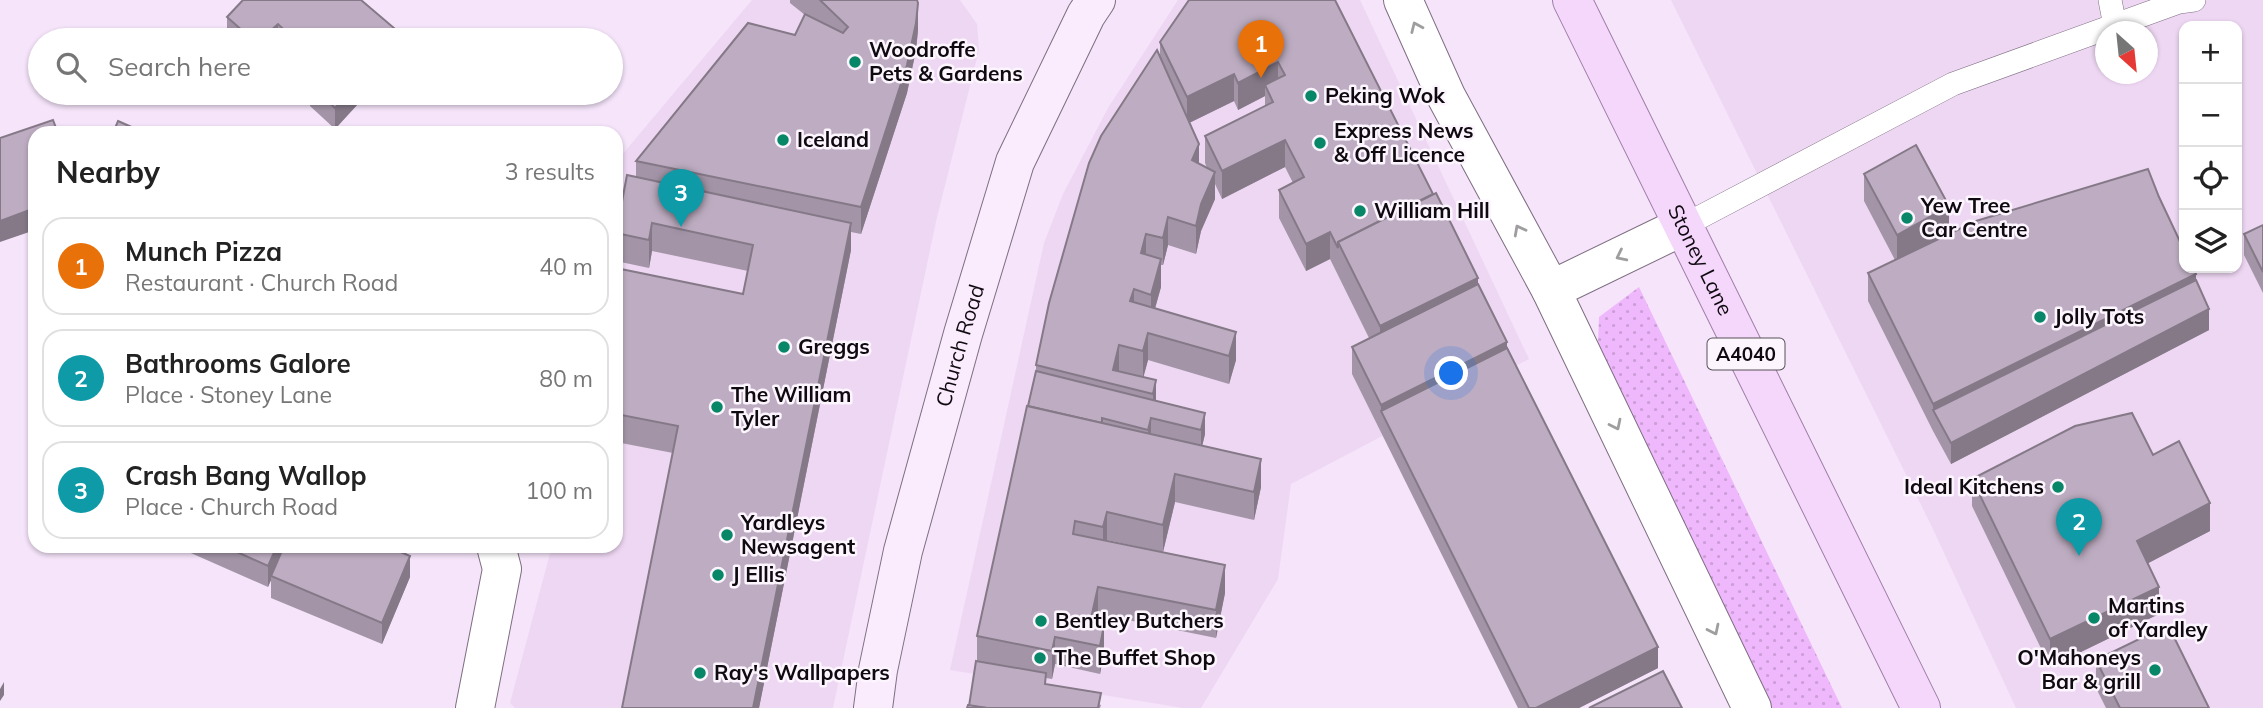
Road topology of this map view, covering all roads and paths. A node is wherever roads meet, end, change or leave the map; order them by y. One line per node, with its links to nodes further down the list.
1 (1403, 0): 10 (street, one-way to 1)
2 (1572, 0): 9 (main road, Stoney Lane / A4040)
3 (2110, 0): 6 (lane)
4 (2187, 1): 7 (lane)
5 (1083, 5): 13 (street, Church Road)
6 (2114, 21)
7 (2129, 21)
8 (2095, 33): 9 (lane)
9 (1683, 226): 10 (street, one-way to 10); 15 (main road, Stoney Lane / A4040)
10 (1551, 290): 14 (street, one-way to 14)
11 (498, 553): 12 (street)
12 (475, 708)
13 (873, 708)
14 (1752, 708)
15 (1921, 708)

